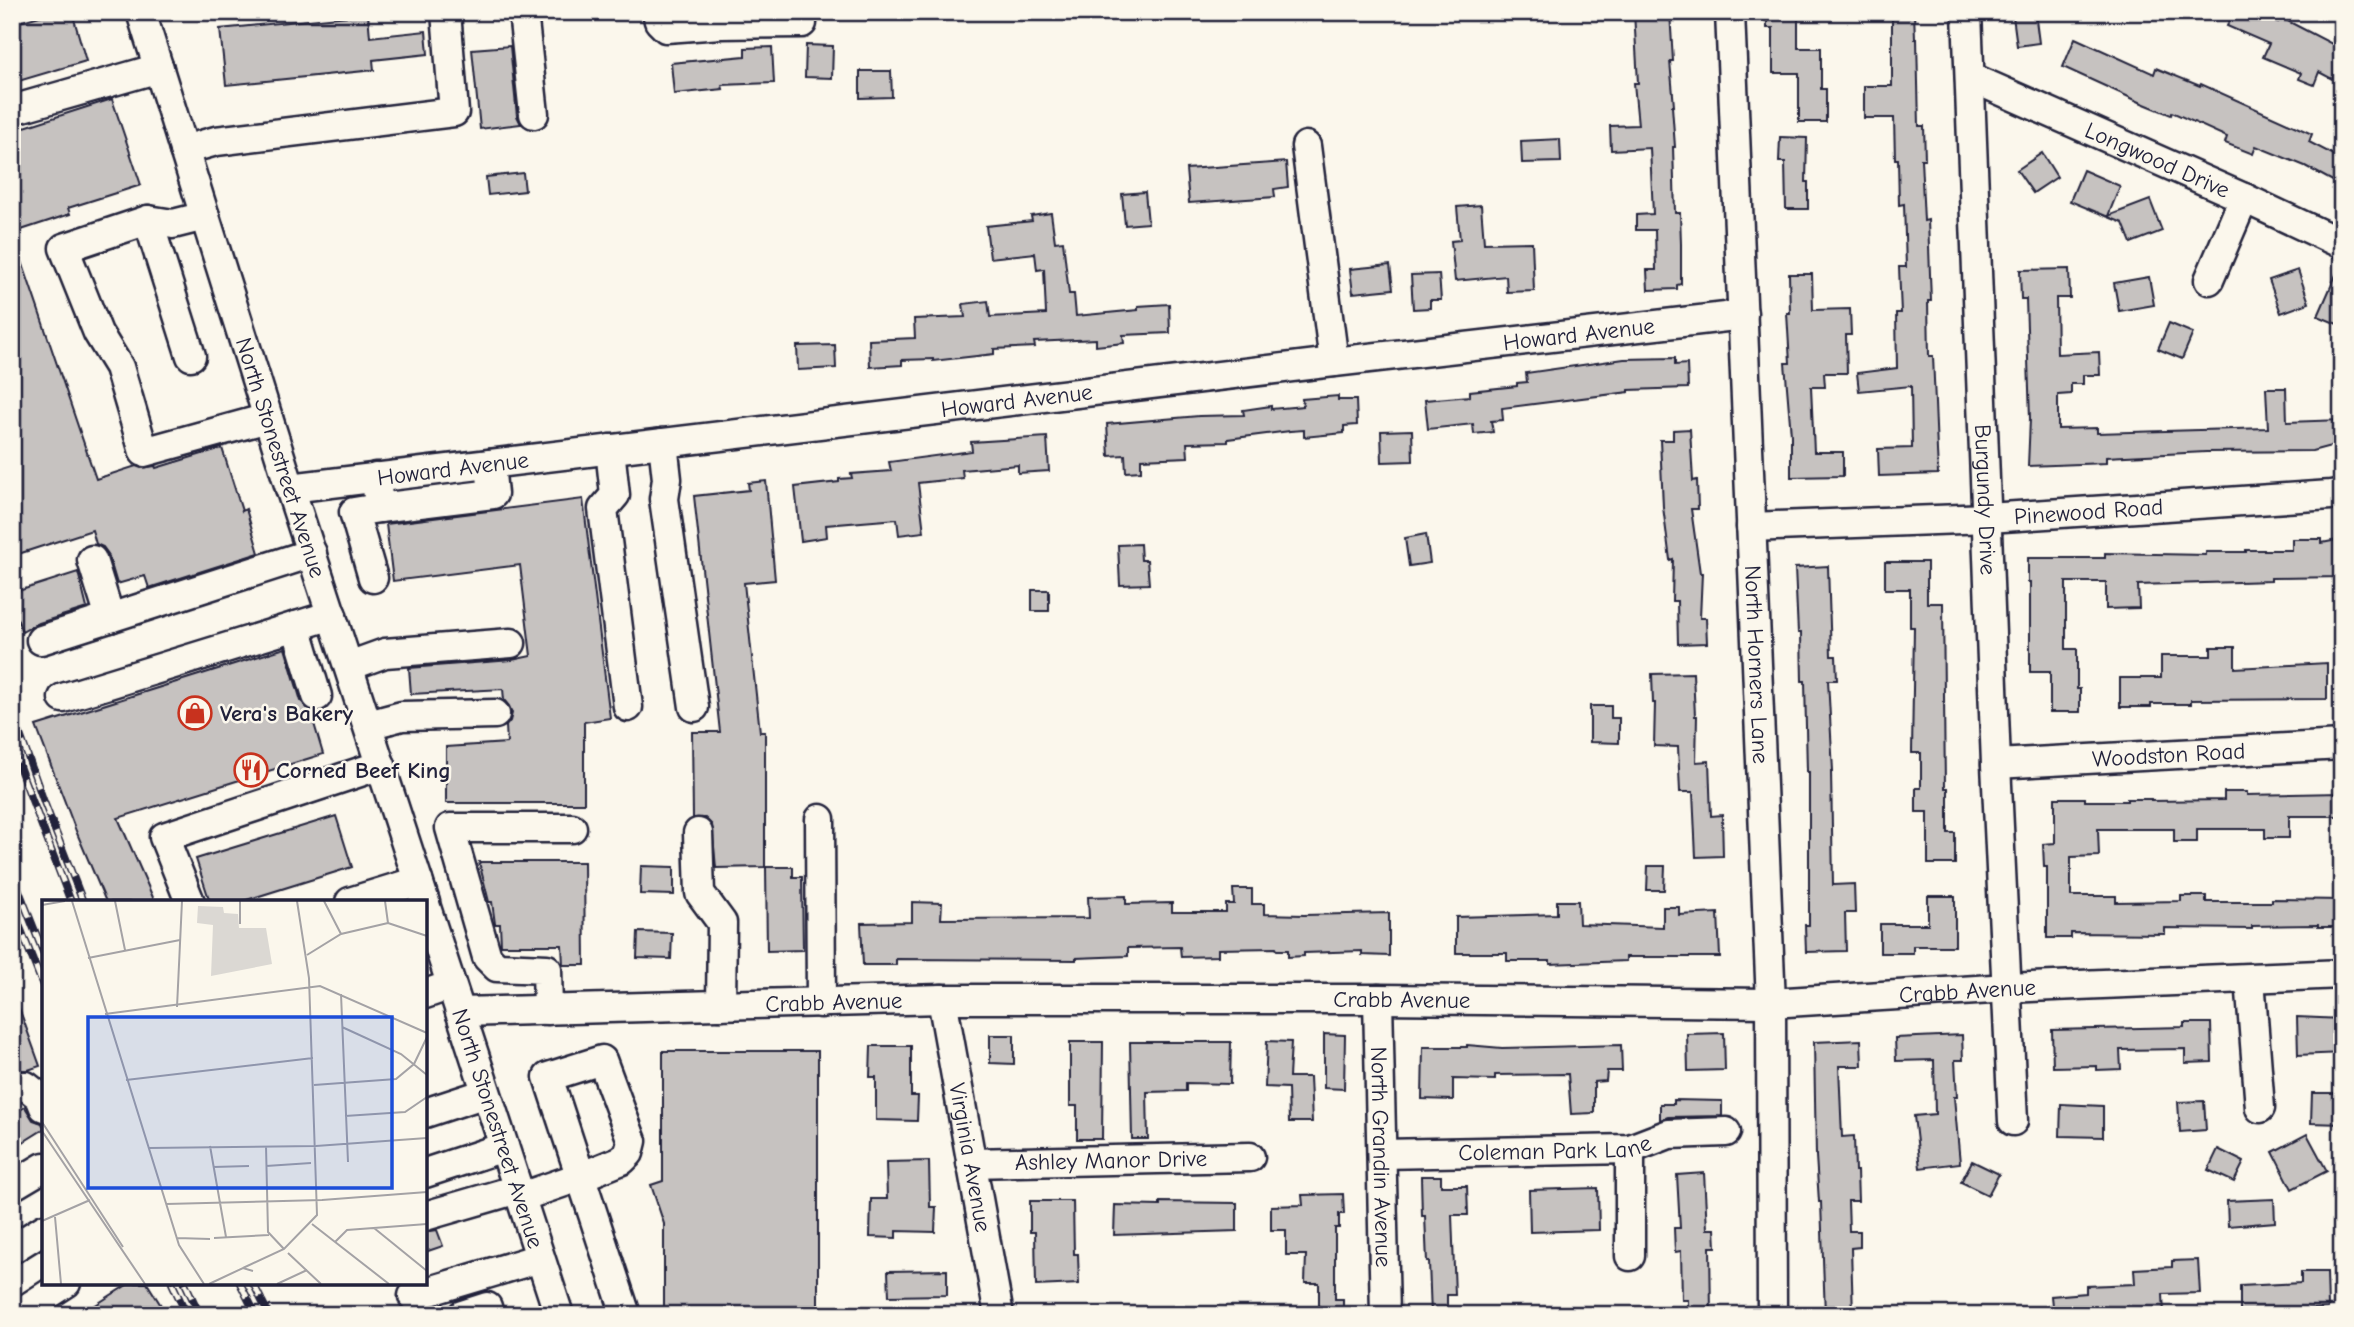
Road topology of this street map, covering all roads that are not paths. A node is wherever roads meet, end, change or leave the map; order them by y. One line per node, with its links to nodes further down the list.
1 (446, 12): 13 (street)
2 (523, 12): 11 (street)
3 (657, 12): 7 (street)
4 (1730, 12): 19 (street, North Horners Lane)
5 (1967, 12): 9 (street, Burgundy Drive)
6 (147, 13): 8 (street, North Stonestreet Avenue)
7 (802, 23)
8 (159, 68): 10 (street); 13 (street, North Stonestreet Avenue)
9 (1970, 77): 14 (street, Longwood Drive); 30 (street, Burgundy Drive)
10 (12, 110)
11 (534, 114)
12 (1306, 146): 21 (street)
13 (184, 150): 15 (street, North Stonestreet Avenue)
14 (2244, 198): 17 (street, Longwood Drive); 18 (street)
15 (205, 216): 16 (street); 22 (street, North Stonestreet Avenue)
16 (148, 220): 20 (street); 22 (street)
17 (2342, 244)
18 (2209, 280)
19 (1743, 313): 21 (street, Howard Avenue); 31 (street, North Horners Lane)
20 (191, 356)
21 (1334, 362): 23 (street, Howard Avenue)
22 (268, 418): 27 (street, North Stonestreet Avenue)
23 (663, 443): 24 (street, Howard Avenue); 44 (street)
24 (610, 449): 25 (street, Howard Avenue); 43 (street)
25 (490, 464): 26 (street, Howard Avenue); 29 (street)
26 (376, 477): 27 (street, Howard Avenue); 29 (street)
27 (290, 488): 32 (street, North Stonestreet Avenue)
28 (2342, 493): 30 (street, Pinewood Road)
29 (379, 508): 34 (street)
30 (1988, 518): 31 (street, Pinewood Road); 48 (street, Burgundy Drive)
31 (1751, 527): 64 (street, North Horners Lane)
32 (312, 553): 35 (street, North Stonestreet Avenue); 36 (street)
33 (92, 560): 36 (street)
34 (373, 578)
35 (332, 615): 37 (street); 40 (street, North Stonestreet Avenue)
36 (110, 618): 38 (street)
37 (296, 626): 41 (street); 42 (street)
38 (41, 640)
39 (512, 643): 40 (street)
40 (349, 666): 46 (street, North Stonestreet Avenue)
41 (317, 696)
42 (63, 698)
43 (628, 707)
44 (694, 707)
45 (495, 714): 46 (street)
46 (368, 725): 49 (street, North Stonestreet Avenue)
47 (2342, 745): 48 (street, Woodston Road)
48 (1996, 764): 59 (street, Burgundy Drive)
49 (381, 765): 53 (street, North Stonestreet Avenue); 54 (street)
50 (820, 819): 63 (street)
51 (572, 828): 66 (street)
52 (698, 833): 65 (street)
53 (423, 895): 55 (street)
54 (189, 900)
55 (371, 900)
56 (427, 920): 60 (street, North Stonestreet Avenue)
57 (2342, 974): 58 (street, Crabb Avenue)
58 (2250, 979): 59 (street, Crabb Avenue); 71 (street)
59 (2008, 988): 64 (street, Crabb Avenue); 73 (street, Burgundy Drive)
60 (438, 990): 67 (street, North Stonestreet Avenue)
61 (942, 999): 62 (street, Crabb Avenue); 63 (street, Crabb Avenue); 79 (street, Virginia Avenue)
62 (1378, 999): 64 (street, Crabb Avenue); 77 (street, North Grandin Avenue)
63 (821, 1003): 65 (street, Crabb Avenue)
64 (1771, 1003): 99 (street, North Horners Lane)
65 (721, 1005): 66 (street, Crabb Avenue)
66 (548, 1010): 67 (street, Crabb Avenue)
67 (460, 1012): 69 (street, North Stonestreet Avenue)
68 (12, 1087): 70 (street)
69 (486, 1093): 72 (street); 75 (street, North Stonestreet Avenue)
70 (42, 1102)
71 (2260, 1108)
72 (427, 1112)
73 (2013, 1121)
74 (1726, 1132): 76 (street, Coleman Park Lane)
75 (504, 1147): 81 (street); 83 (street, North Stonestreet Avenue)
76 (1630, 1149): 77 (street, Coleman Park Lane); 87 (street)
77 (1382, 1154): 98 (street, North Grandin Avenue)
78 (1250, 1157): 79 (street, Ashley Manor Drive)
79 (971, 1163): 97 (street, Virginia Avenue)
80 (42, 1168): 82 (street)
81 (427, 1172)
82 (12, 1186)
83 (519, 1193): 84 (street); 88 (street, North Stonestreet Avenue); 96 (street)
84 (427, 1216)
85 (42, 1230): 86 (street)
86 (12, 1249)
87 (1630, 1256)
88 (540, 1258): 90 (street); 93 (street, North Stonestreet Avenue)
89 (63, 1285): 92 (street)
90 (413, 1296)
91 (12, 1305): 92 (street)
92 (18, 1314)
93 (555, 1314)
94 (461, 1315): 95 (street)
95 (489, 1315)
96 (626, 1315)
97 (999, 1315)
98 (1385, 1315)
99 (1772, 1315)

